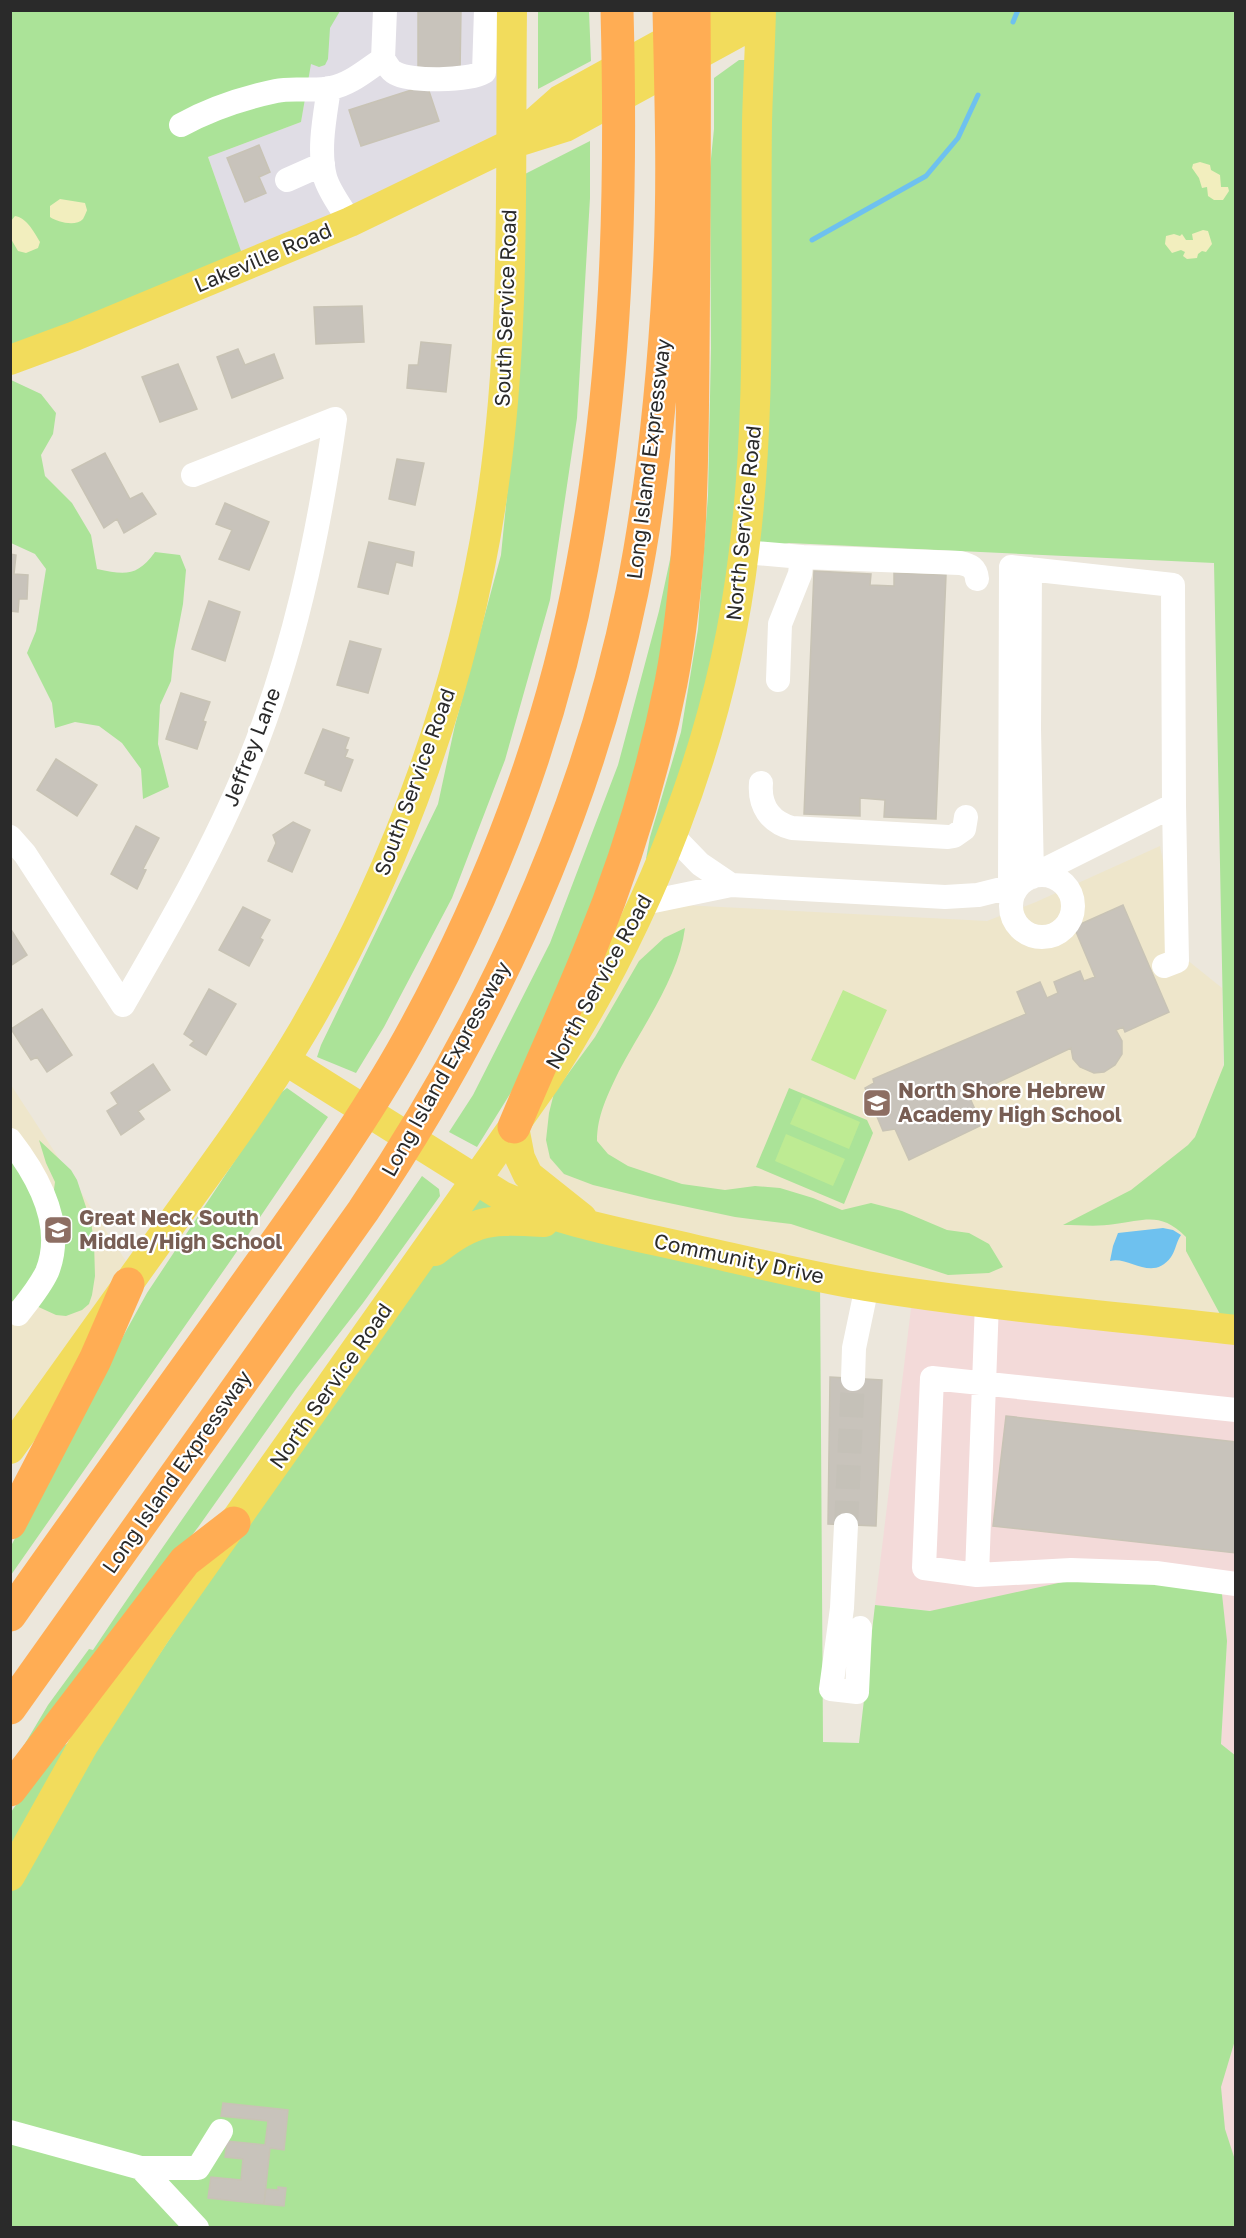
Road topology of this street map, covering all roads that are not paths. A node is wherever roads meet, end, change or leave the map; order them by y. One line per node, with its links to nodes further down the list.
1 (385, 10): 9 (street)
2 (486, 10): 9 (street)
3 (512, 10): 13 (main road, South Service Road)
4 (617, 10): 54 (highway)
5 (669, 10): 12 (highway, Long Island Expressway)
6 (694, 10): 12 (highway)
7 (761, 10): 19 (main road, North Service Road)
8 (739, 16): 13 (main road, Lakeville Road)
9 (382, 59): 10 (street)
10 (329, 88): 11 (street); 14 (street)
11 (181, 125)
12 (683, 139): 35 (highway); 56 (highway, Long Island Expressway)
13 (510, 144): 16 (main road, Lakeville Road); 34 (main road, South Service Road)
14 (323, 164): 15 (street); 16 (street)
15 (287, 180)
16 (350, 222): 17 (main road, Lakeville Road)
17 (10, 360)
18 (193, 476): 28 (street, Jeffrey Lane)
19 (744, 552): 20 (street); 27 (main road, North Service Road)
20 (802, 557): 22 (street); 23 (street)
21 (1020, 568): 25 (street); 29 (street); 31 (street)
22 (977, 579)
23 (778, 680)
24 (761, 783): 26 (street)
25 (1174, 805): 29 (street); 33 (street)
26 (966, 817)
27 (672, 834): 30 (street); 32 (main road, North Service Road)
28 (10, 837)
29 (1032, 877): 31 (street)
30 (731, 885): 31 (street); 32 (street)
31 (1010, 887)
32 (644, 903): 35 (main road, North Service Road)
33 (1164, 966)
34 (285, 1060): 37 (main road, Community Drive); 40 (main road, South Service Road)
35 (514, 1127): 37 (main road, North Service Road); 38 (main road)
36 (10, 1140): 43 (street)
37 (476, 1181): 38 (main road, Community Drive); 39 (main road, North Service Road)
38 (591, 1226): 39 (main road); 41 (main road, Community Drive)
39 (415, 1268): 50 (main road, North Service Road)
40 (128, 1284): 48 (main road, South Service Road); 49 (highway)
41 (867, 1286): 42 (main road, Community Drive); 45 (street)
42 (987, 1302): 44 (main road, Community Drive); 46 (street)
43 (18, 1314)
44 (1236, 1330)
45 (853, 1379)
46 (986, 1384): 47 (street); 52 (street); 52 (street)
47 (1236, 1410)
48 (10, 1449)
49 (10, 1523)
50 (234, 1523): 57 (highway); 58 (main road, North Service Road)
51 (846, 1525): 55 (street)
52 (977, 1575): 53 (street)
53 (1236, 1584)
54 (10, 1615)
55 (860, 1628)
56 (10, 1708)
57 (10, 1790)
58 (10, 1876)
59 (220, 2131): 61 (street)
60 (10, 2132): 61 (street)
61 (141, 2168): 62 (street)
62 (197, 2228)

